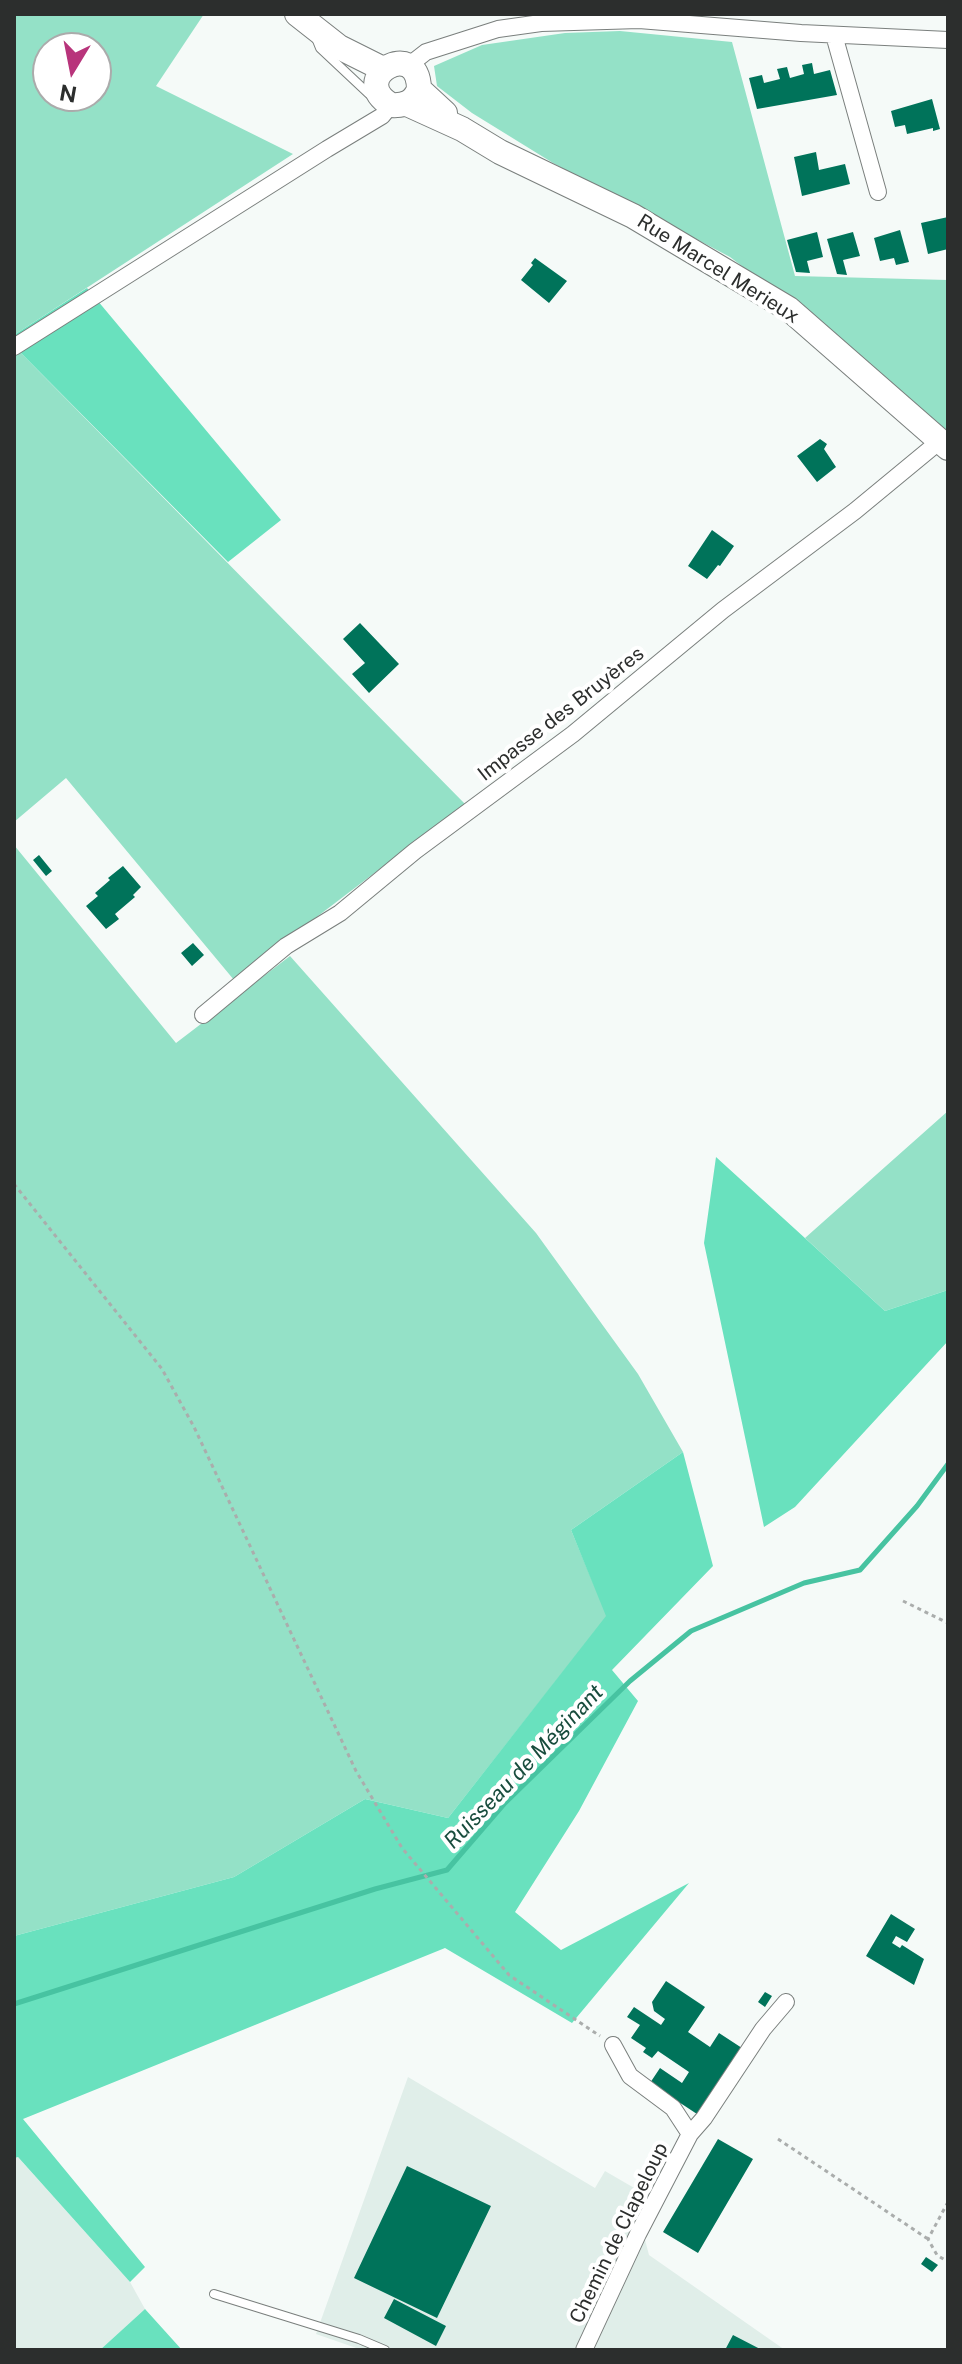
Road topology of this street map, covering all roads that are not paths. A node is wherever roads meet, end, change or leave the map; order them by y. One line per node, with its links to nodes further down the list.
1 (304, 20): 5 (main road, Rue Marcel Merieux); 5 (lane)
2 (834, 35): 3 (street); 4 (street); 6 (street)
3 (948, 40)
4 (408, 66): 5 (main road)
5 (392, 91): 7 (street); 8 (main road, Rue Marcel Merieux)
6 (878, 192)
7 (14, 347)
8 (944, 444): 9 (street, Impasse des Bruyères)
9 (203, 1015)
10 (786, 2002): 12 (street, Chemin de Clapeloup)
11 (613, 2045): 12 (street)
12 (690, 2134): 15 (street, Chemin de Clapeloup)
13 (214, 2294): 14 (lane)
14 (385, 2350)
15 (584, 2350)

